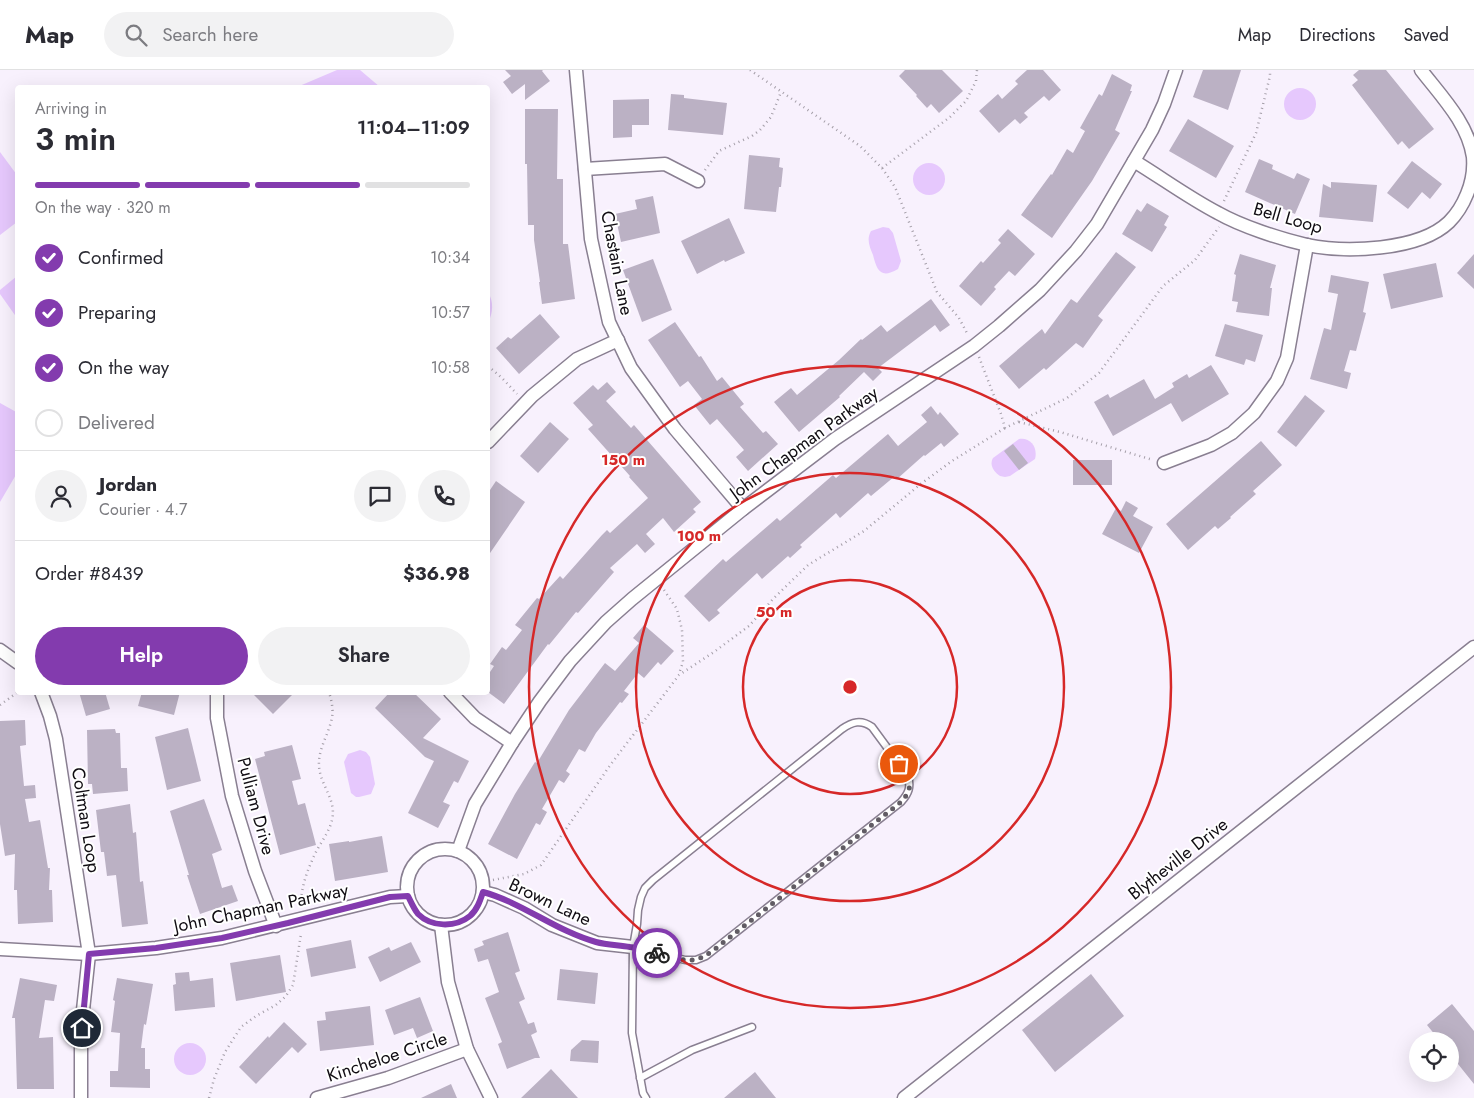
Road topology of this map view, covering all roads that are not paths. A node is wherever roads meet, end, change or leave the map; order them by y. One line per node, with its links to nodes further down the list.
1 (576, 70): 5 (street, Chastain Lane)
2 (1176, 70): 4 (street, John Chapman Parkway)
3 (1421, 70): 7 (street, Bell Loop)
4 (1134, 161): 7 (street, Bell Loop); 11 (street, John Chapman Parkway)
5 (584, 168): 6 (street); 8 (street, Chastain Lane)
6 (698, 180)
7 (1307, 245): 10 (street)
8 (618, 340): 9 (street); 11 (street, Chastain Lane)
9 (490, 440)
10 (1164, 463)
11 (743, 509): 18 (street, John Chapman Parkway)
12 (1474, 647): 34 (street, Blytheville Drive)
13 (0, 650): 14 (street)
14 (15, 661)
15 (42, 695): 26 (street, Coltman Loop)
16 (217, 695): 22 (street, Pulliam Drive)
17 (453, 695): 18 (street)
18 (512, 743): 19 (street, John Chapman Parkway)
19 (458, 851): 20 (street); 21 (street)
20 (483, 887): 23 (street); 24 (street, Brown Lane)
21 (408, 896): 22 (street, John Chapman Parkway); 23 (street)
22 (282, 924): 26 (street, John Chapman Parkway)
23 (441, 925): 28 (street)
24 (632, 947): 24 (lane); 29 (lane)
25 (0, 949): 26 (street, John Chapman Parkway)
26 (89, 954): 30 (street, Coltman Loop)
27 (752, 1026): 29 (lane)
28 (467, 1049): 31 (street, Kincheloe Circle); 32 (street)
29 (640, 1078): 33 (lane)
30 (81, 1098)
31 (318, 1098)
32 (491, 1098)
33 (646, 1098)
34 (904, 1098)

